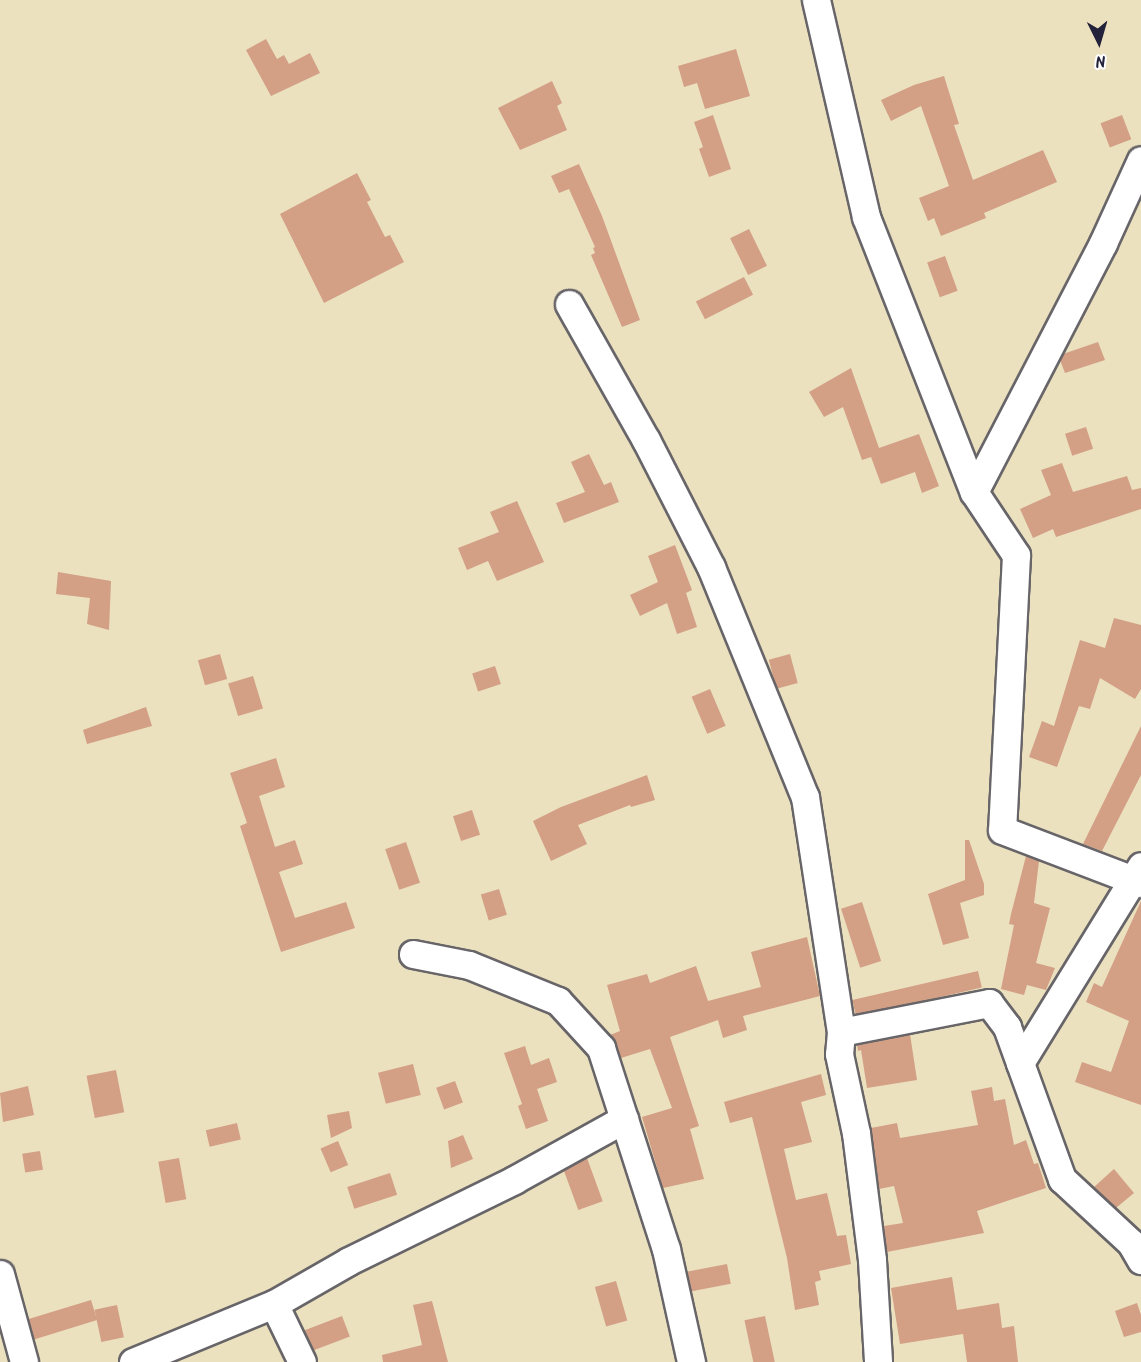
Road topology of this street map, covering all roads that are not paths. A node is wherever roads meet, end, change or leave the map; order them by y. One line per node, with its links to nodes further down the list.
1 (816, 0): 4 (street)
2 (1141, 160): 4 (street)
3 (569, 304): 7 (street)
4 (975, 492): 5 (street)
5 (1138, 876): 8 (street)
6 (413, 954): 9 (street)
7 (841, 1032): 8 (street); 17 (street)
8 (1020, 1063): 10 (street)
9 (624, 1119): 12 (street); 16 (street)
10 (1141, 1260)
11 (0, 1274): 13 (street)
12 (274, 1304): 14 (street); 15 (street)
13 (24, 1362)
14 (133, 1362)
15 (302, 1362)
16 (691, 1362)
17 (878, 1362)

